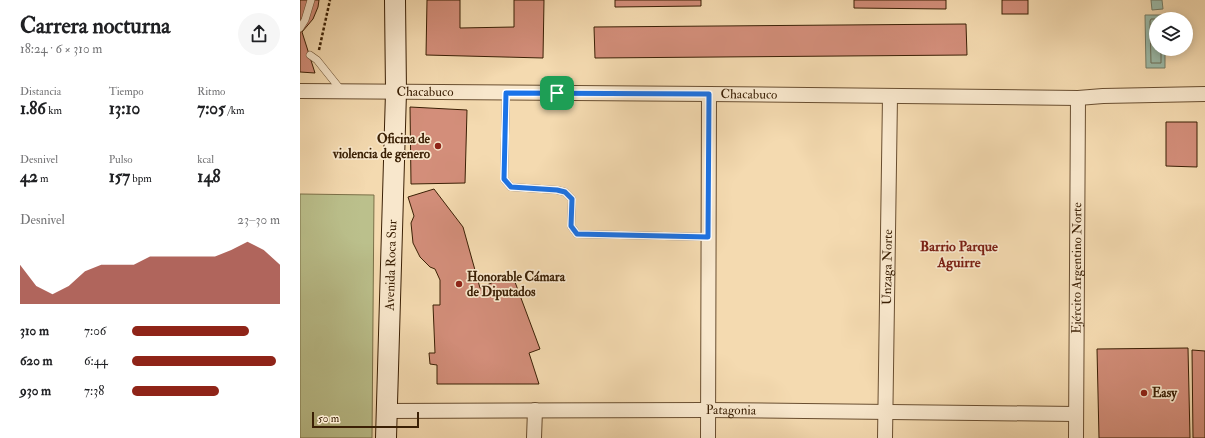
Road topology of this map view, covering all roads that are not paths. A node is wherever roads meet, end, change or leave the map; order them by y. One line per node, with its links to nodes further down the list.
1 (311, 0): 3 (lane)
2 (395, 0): 7 (main road, Avenida Roca Sur)
3 (300, 28)
4 (310, 55): 6 (lane)
5 (300, 91): 6 (street, Chacabuco)
6 (342, 92): 7 (street, Chacabuco)
7 (396, 92): 8 (street, Chacabuco); 16 (main road, Avenida Roca Sur)
8 (506, 93): 9 (street, Chacabuco); 13 (lane)
9 (709, 94): 11 (street, Chacabuco); 13 (street)
10 (1205, 94): 12 (street, Chacabuco)
11 (890, 96): 12 (street, Chacabuco); 17 (street, Unzaga Norte)
12 (1078, 98): 18 (street, Ejército Argentino Norte)
13 (708, 237): 15 (street)
14 (535, 410): 15 (street, Patagonia); 16 (street, Patagonia); 20 (street)
15 (708, 410): 17 (street, Patagonia); 21 (street)
16 (386, 411): 19 (main road, Avenida Roca Sur)
17 (885, 412): 18 (street, Patagonia); 22 (street, Unzaga Norte)
18 (1075, 414): 23 (street, Ejército Argentino Norte)
19 (386, 438)
20 (534, 438)
21 (708, 438)
22 (884, 438)
23 (1076, 438)

